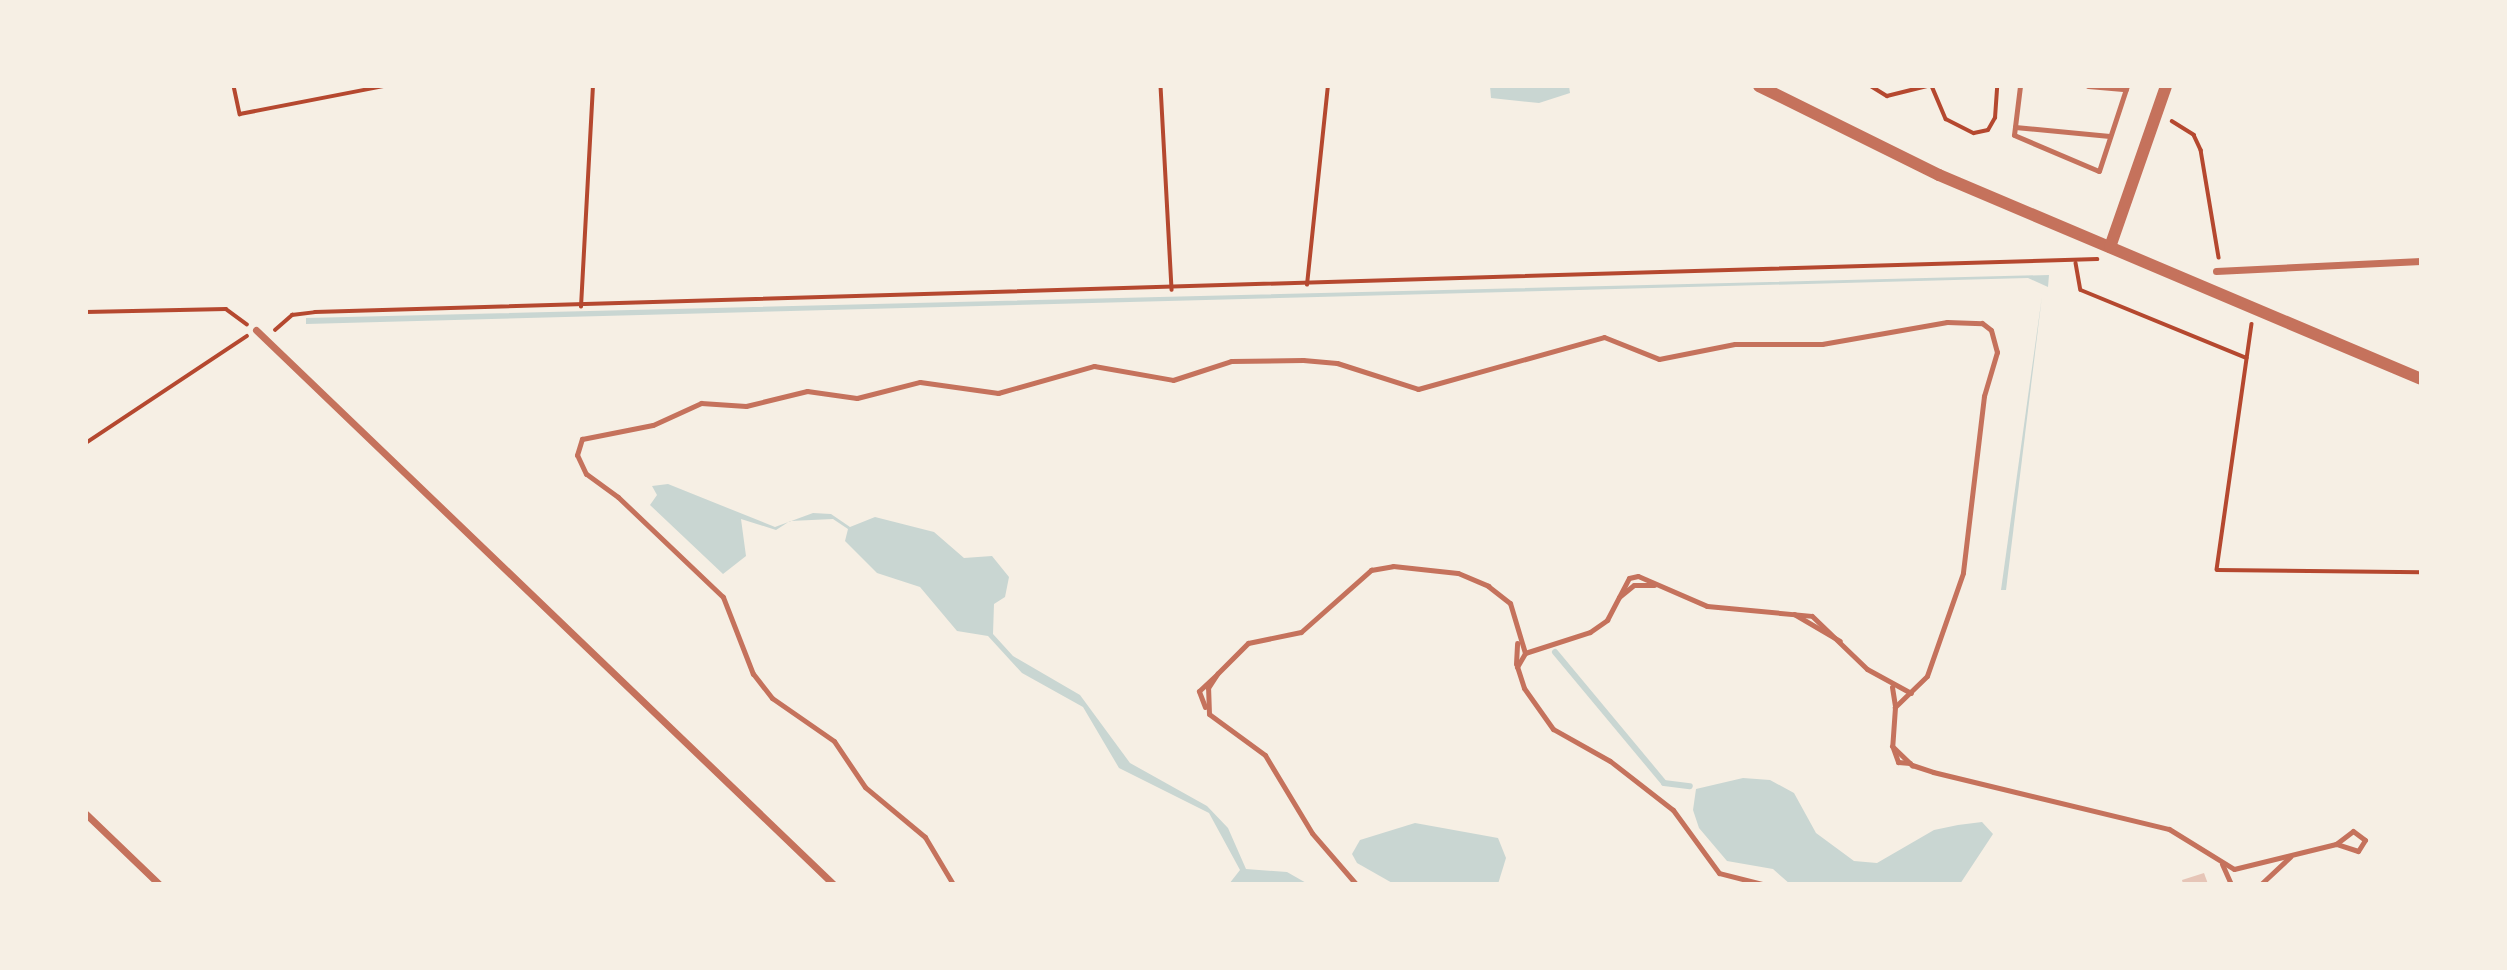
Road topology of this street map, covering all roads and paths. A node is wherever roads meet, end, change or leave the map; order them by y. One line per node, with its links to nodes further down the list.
1 (234, 86): 2 (path)
2 (384, 86)
3 (593, 86): 24 (path)
4 (1161, 86): 23 (path)
5 (1328, 86): 22 (path)
6 (1759, 86): 17 (street)
7 (1871, 86): 8 (path)
8 (1929, 86): 9 (path)
9 (1997, 86)
10 (2020, 86): 15 (lane)
11 (2088, 86): 13 (lane)
12 (2166, 86): 17 (street)
13 (2126, 87): 16 (lane)
14 (2172, 121): 21 (path)
15 (2015, 127): 16 (lane); 16 (lane)
16 (2110, 136)
17 (2110, 247): 18 (street)
18 (2127, 254): 20 (path); 25 (street)
19 (2421, 261): 21 (street)
20 (2076, 263): 22 (path); 29 (path)
21 (2218, 271)
22 (1307, 285): 23 (path)
23 (1172, 290): 24 (path)
24 (581, 308): 28 (path)
25 (2254, 308): 29 (path); 30 (street)
26 (86, 312): 27 (path)
27 (256, 330): 28 (street); 31 (path)
28 (265, 339): 45 (street)
29 (2247, 358): 32 (path)
30 (2421, 379)
31 (86, 443)
32 (2421, 572)
33 (1517, 643): 34 (lane); 35 (lane); 47 (lane)
34 (1525, 653): 35 (lane); 36 (lane)
35 (1517, 667): 48 (lane)
36 (1892, 687): 37 (lane); 38 (lane)
37 (1910, 693): 38 (lane); 46 (lane)
38 (1895, 707): 42 (lane)
39 (86, 814): 44 (street)
40 (2336, 844): 40 (lane); 41 (lane)
41 (2292, 855): 43 (lane); 50 (lane)
42 (2221, 864): 43 (lane); 49 (lane)
43 (2234, 869): 49 (lane)
44 (159, 884)
45 (833, 884)
46 (953, 884)
47 (1356, 884)
48 (1762, 884)
49 (2232, 884)
50 (2261, 884)

